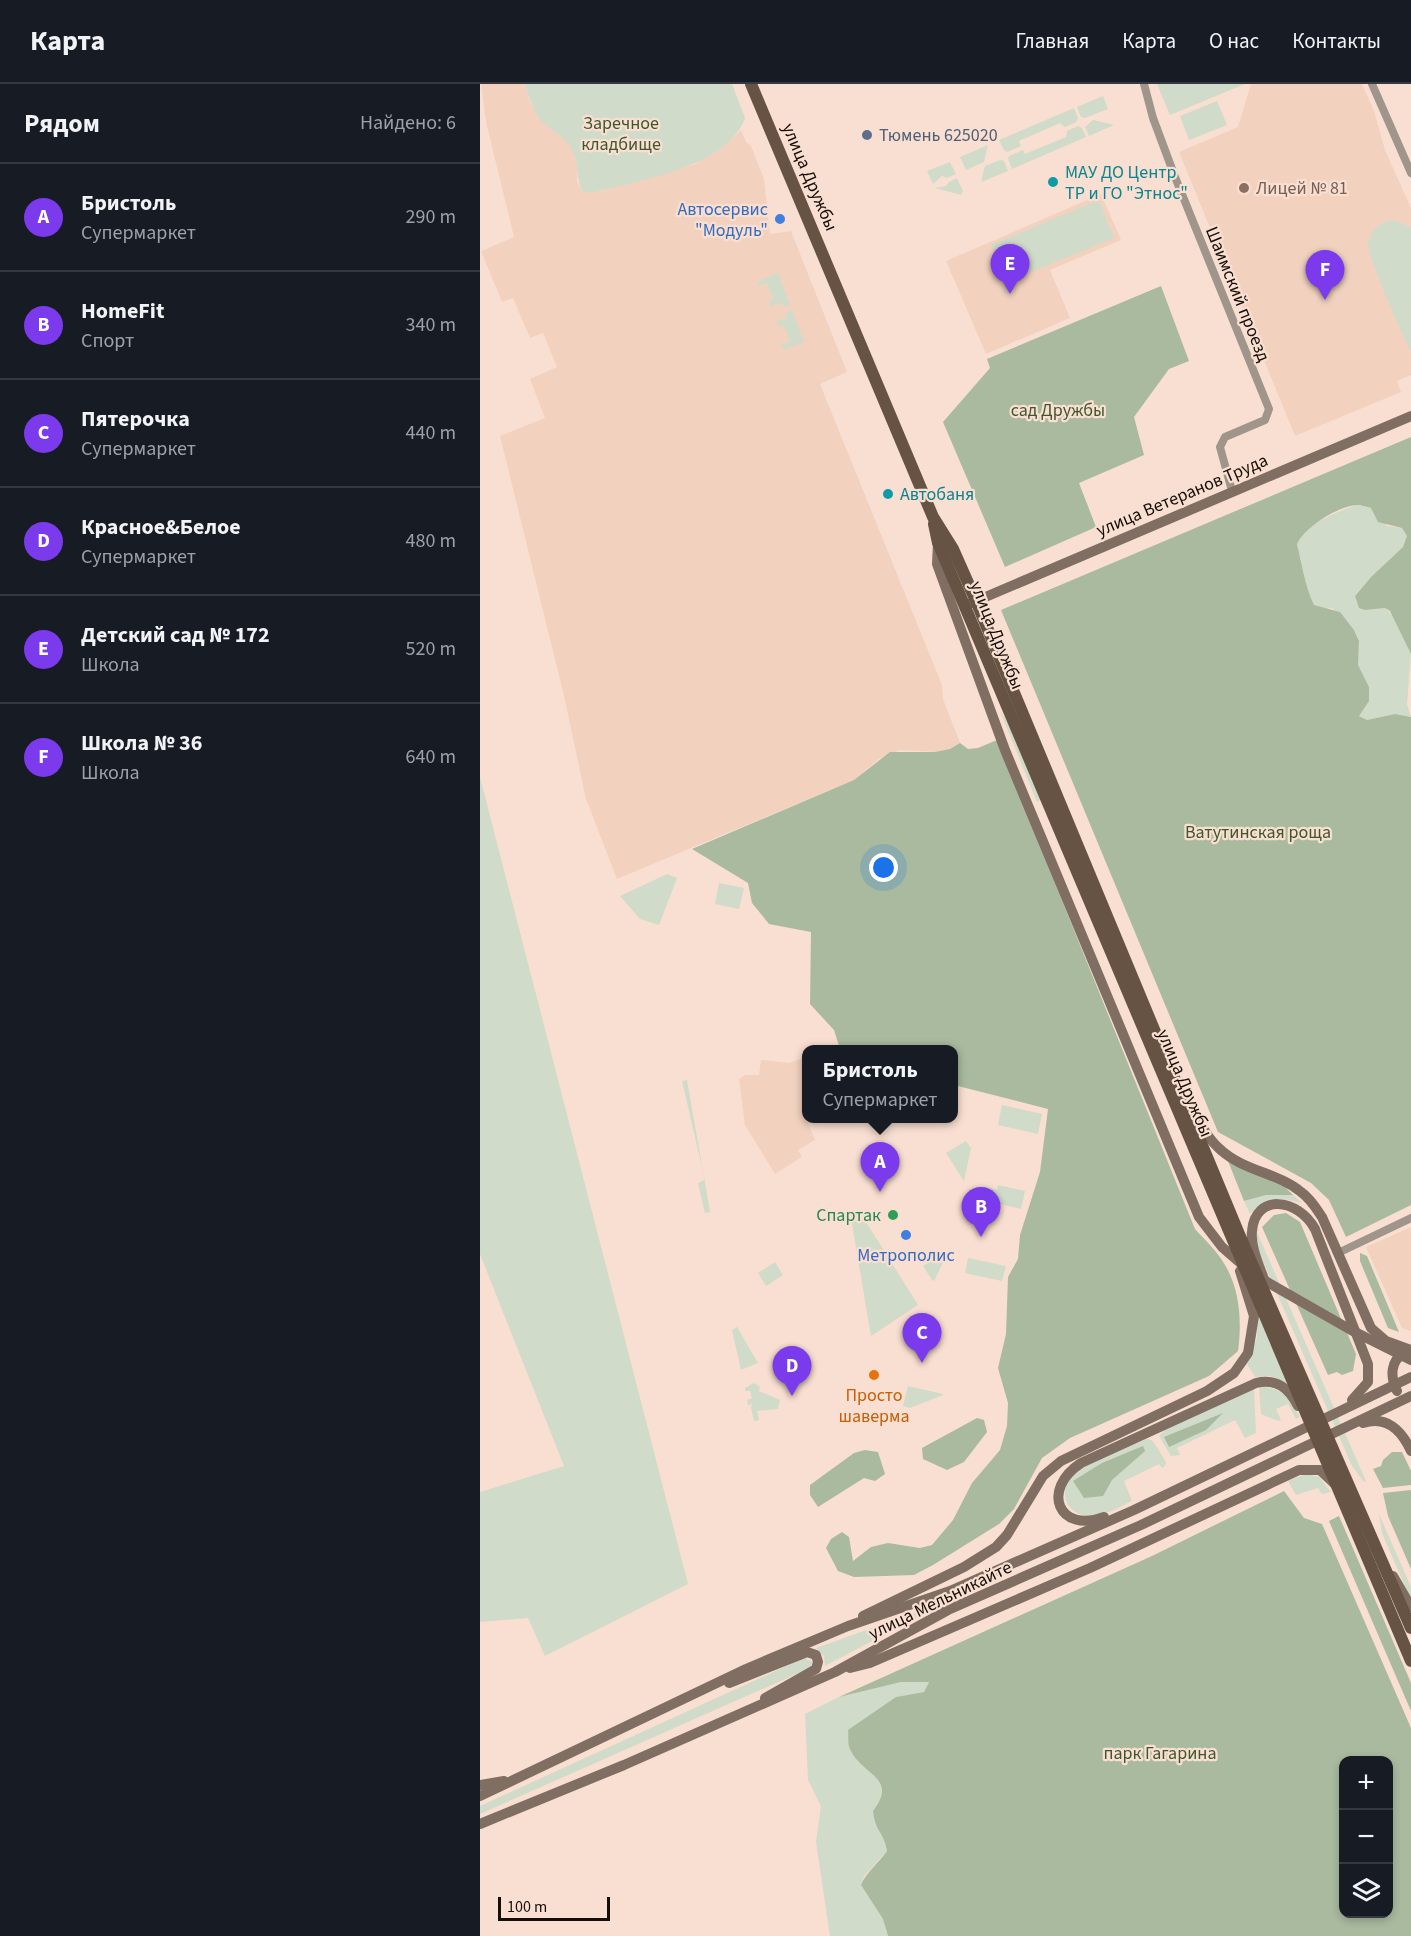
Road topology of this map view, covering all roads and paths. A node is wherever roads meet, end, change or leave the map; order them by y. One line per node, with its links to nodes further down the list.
1 (751, 84): 7 (main road, улица Дружбы)
2 (1144, 84): 6 (street, Шаимский проезд)
3 (1372, 84): 4 (street)
4 (1411, 173)
5 (1411, 416): 6 (main road, улица Ветеранов Труда)
6 (1232, 491): 9 (main road, улица Ветеранов Труда)
7 (933, 517): 8 (main road, улица Дружбы); 9 (main road, улица Дружбы)
8 (938, 543): 9 (main road, улица Дружбы); 10 (main road)
9 (971, 603): 10 (main road, улица Ветеранов Труда); 11 (main road, улица Дружбы); 13 (main road, улица Дружбы)
10 (953, 611): 17 (main road)
11 (1173, 1074): 14 (main road); 15 (main road, улица Дружбы)
12 (1411, 1218): 14 (street)
13 (1232, 1237): 22 (main road, улица Дружбы); 29 (main road)
14 (1338, 1253): 16 (main road)
15 (1273, 1308): 21 (main road); 27 (main road, улица Дружбы)
16 (1411, 1350): 20 (main road)
17 (1411, 1360)
18 (1411, 1377): 21 (main road, улица Мельникайте)
19 (1411, 1396): 23 (main road, улица Мельникайте)
20 (1411, 1404)
21 (1332, 1414): 26 (main road, улица Мельникайте)
22 (1314, 1429): 25 (main road, улица Дружбы); 26 (main road)
23 (1339, 1429): 24 (main road); 32 (main road, улица Мельникайте)
24 (1411, 1451)
25 (1337, 1485): 31 (main road, улица Дружбы); 32 (main road)
26 (1134, 1510): 29 (main road, улица Мельникайте)
27 (1382, 1559): 28 (main road); 30 (main road, улица Дружбы)
28 (1411, 1606)
29 (848, 1626): 33 (main road, улица Мельникайте)
30 (1411, 1628)
31 (1411, 1661)
32 (835, 1672): 34 (main road, улица Мельникайте)
33 (709, 1688): 34 (main road); 35 (main road, улица Мельникайте)
34 (756, 1707): 38 (main road, улица Мельникайте)
35 (510, 1781): 36 (main road); 37 (main road, улица Мельникайте)
36 (480, 1785)
37 (480, 1796)
38 (480, 1824)

